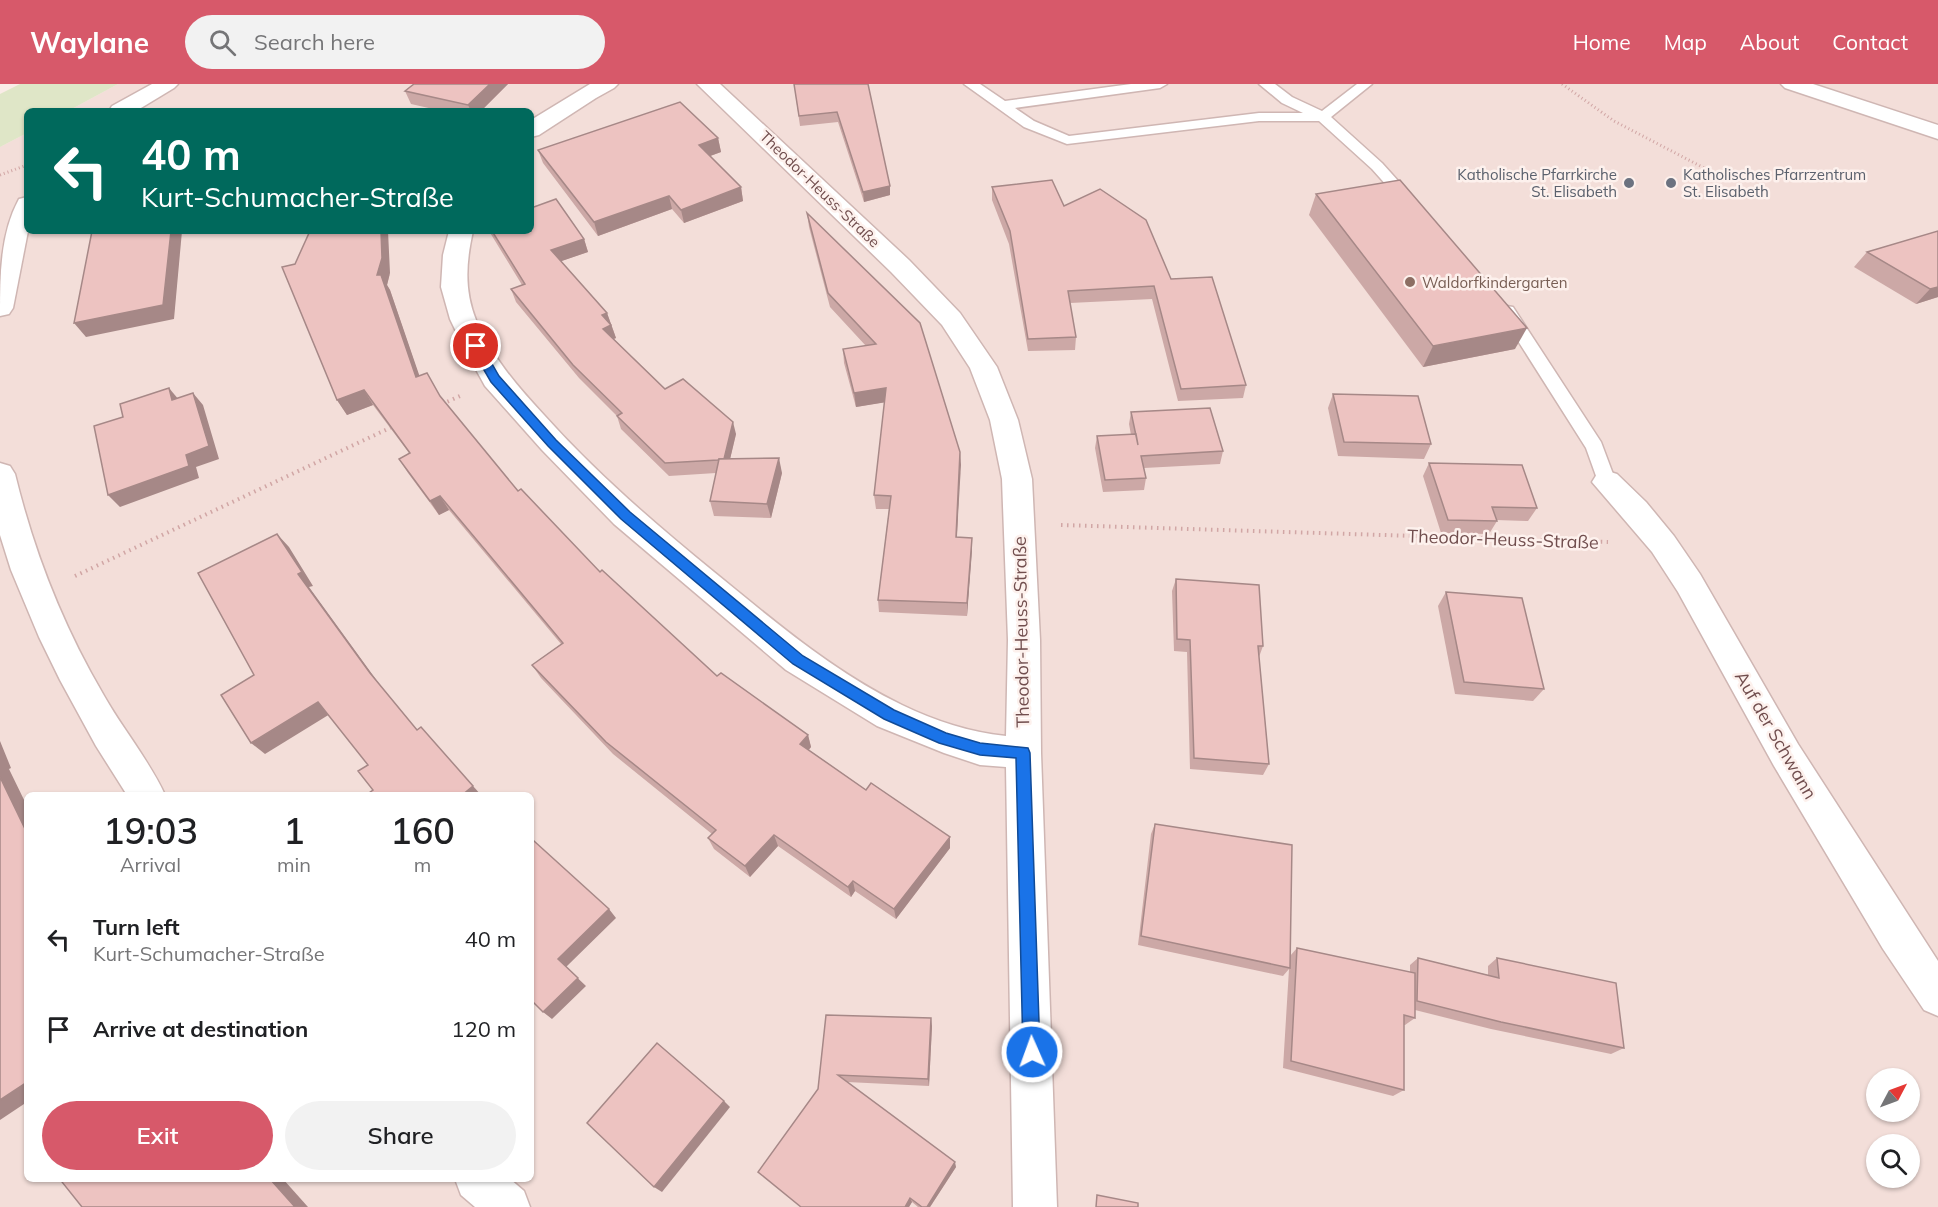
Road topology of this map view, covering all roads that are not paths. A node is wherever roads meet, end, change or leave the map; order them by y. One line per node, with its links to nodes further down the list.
1 (167, 84): 10 (street)
2 (607, 84): 12 (street)
3 (708, 84): 21 (street, Theodor-Heuss-Straße)
4 (971, 84): 9 (lane)
5 (1160, 84): 9 (lane)
6 (1266, 84): 11 (lane)
7 (1365, 84): 11 (lane)
8 (1792, 84): 13 (street)
9 (1001, 106): 11 (lane)
10 (125, 108)
11 (1323, 117): 15 (lane)
12 (534, 128)
13 (1938, 132)
14 (24, 212): 18 (street)
15 (1425, 219)
16 (459, 234): 21 (street)
17 (1497, 300): 20 (lane)
18 (0, 308)
19 (0, 474): 22 (street)
20 (1607, 482): 23 (street, Auf der Schwann)
21 (1023, 753): 26 (street, Theodor-Heuss-Straße)
22 (145, 792)
23 (1938, 996)
24 (480, 1182): 25 (street)
25 (508, 1207)
26 (1035, 1207)

